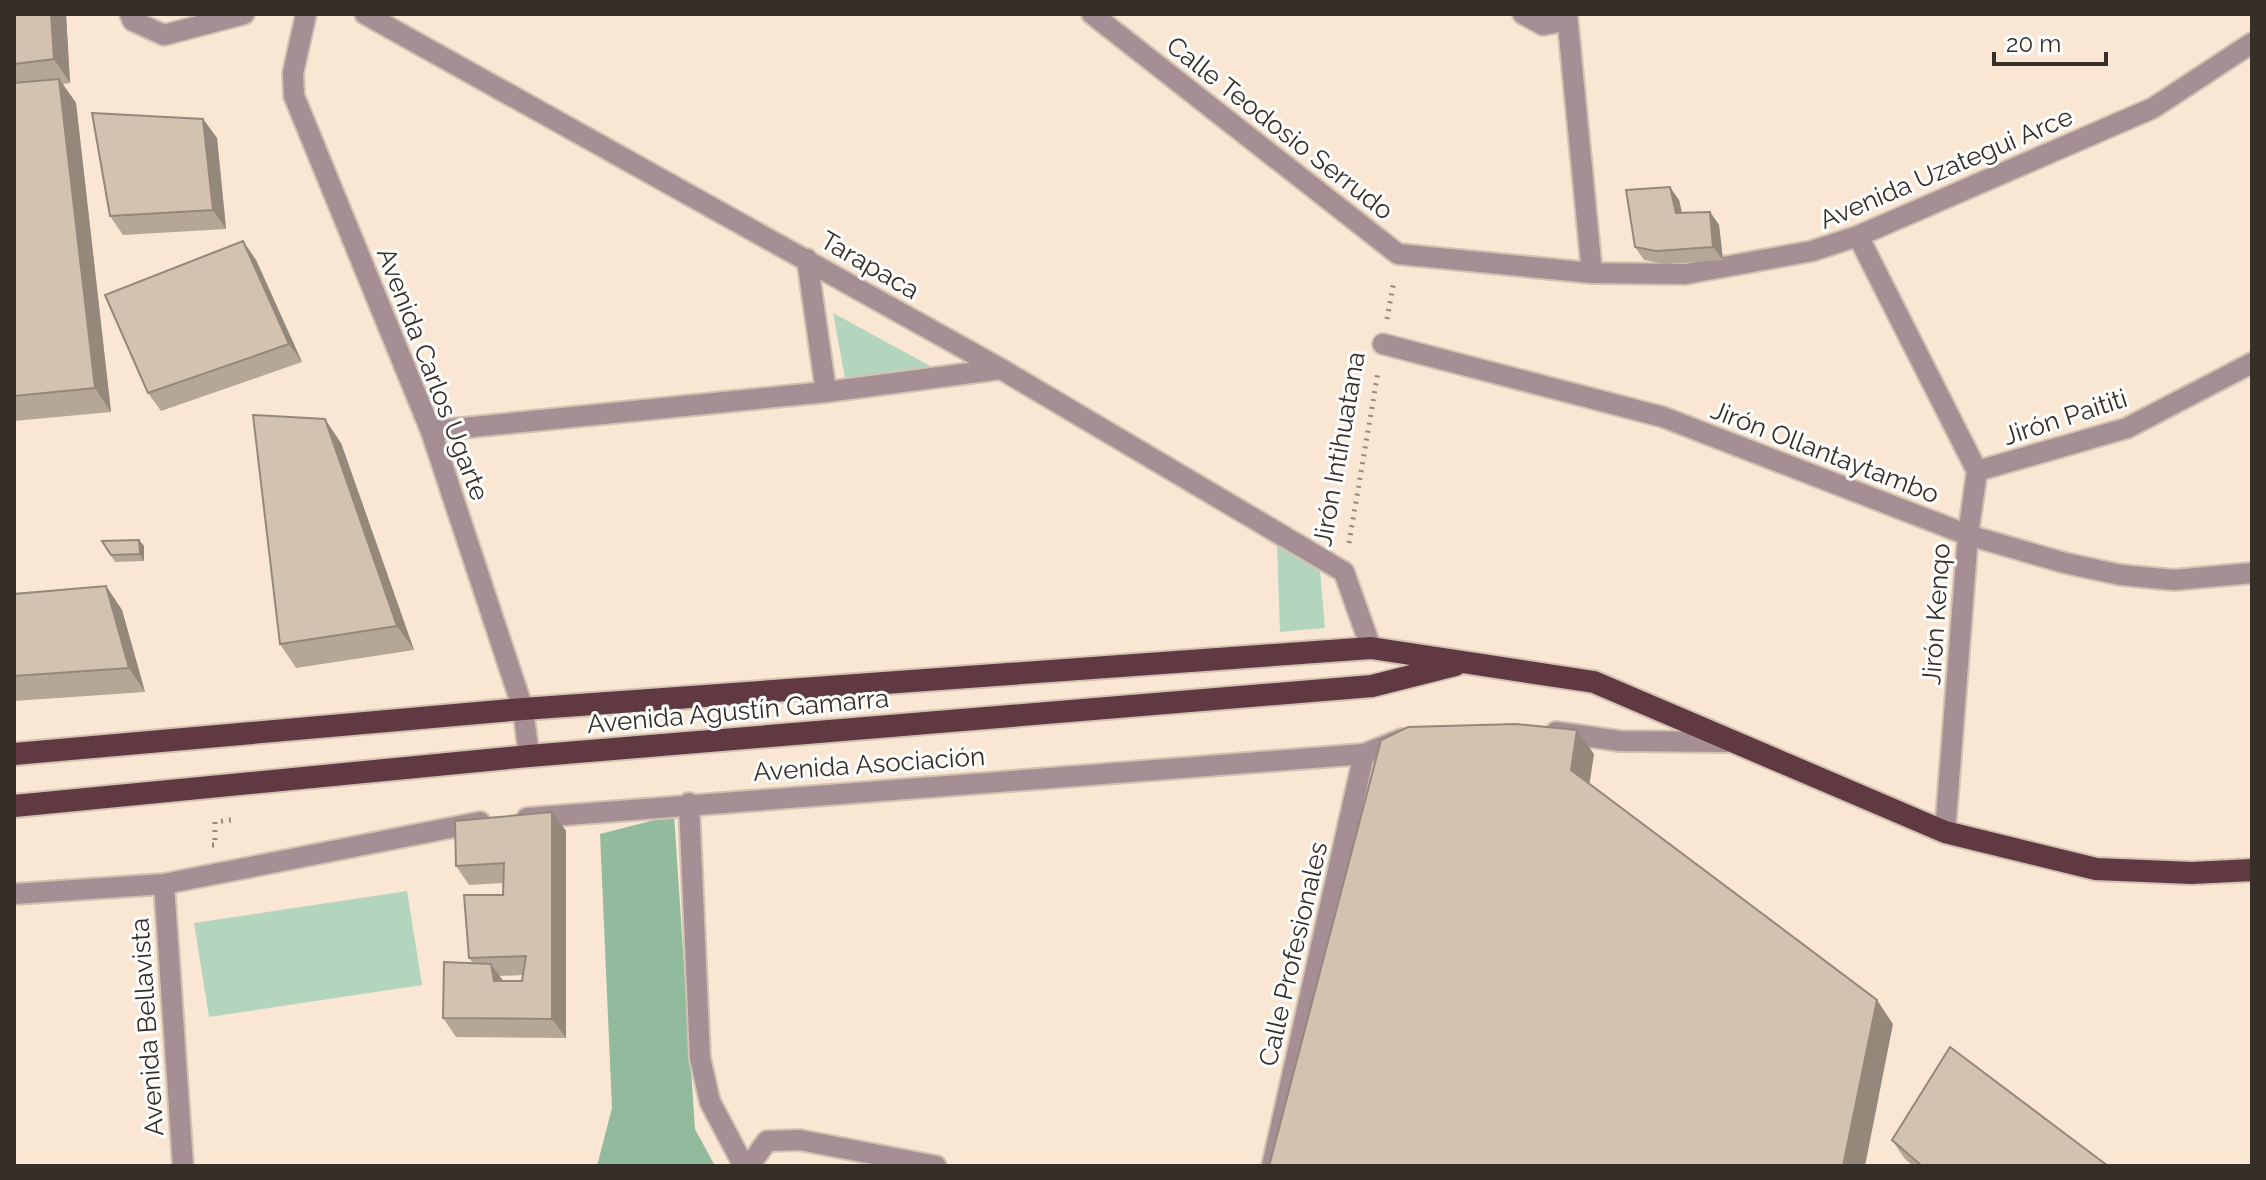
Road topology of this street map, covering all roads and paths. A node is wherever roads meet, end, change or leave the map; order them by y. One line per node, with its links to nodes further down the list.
1 (130, 14): 2 (street)
2 (244, 14)
3 (306, 14): 17 (street, Avenida Carlos Ugarte)
4 (365, 14): 11 (street, Tarapaca)
5 (1092, 14): 10 (street, Calle Teodosio Serrudo)
6 (1523, 14): 7 (street)
7 (1565, 14): 12 (street)
8 (2252, 43): 9 (street, Avenida Uzategui Arce)
9 (1858, 236): 12 (street, Avenida Uzategui Arce); 18 (street)
10 (1398, 254): 12 (street, Avenida Uzategui Arce); 13 (path, Jirón Intihuatana)
11 (807, 259): 15 (street, Tarapaca); 16 (street)
12 (1592, 273)
13 (1383, 344): 19 (street, Jirón Ollantaytambo); 20 (path, Jirón Intihuatana)
14 (2252, 363): 18 (street, Jirón Paititi)
15 (1001, 369): 16 (street); 20 (street, Tarapaca)
16 (826, 392): 17 (street)
17 (431, 431): 24 (street, Avenida Carlos Ugarte)
18 (1977, 471): 19 (street, Jirón Kenqo)
19 (1968, 535): 21 (street, Jirón Ollantaytambo); 33 (street, Jirón Kenqo)
20 (1344, 572): 22 (street, Jirón Intihuatana)
21 (2252, 573)
22 (1371, 648): 23 (highway, Avenida Agustín Gamarra); 24 (highway, Avenida Agustín Gamarra)
23 (1464, 662): 27 (highway, Avenida Agustín Gamarra); 30 (highway, Avenida Agustín Gamarra)
24 (523, 709): 28 (highway, Avenida Agustín Gamarra); 30 (street, Avenida Carlos Ugarte)
25 (1528, 729): 27 (street)
26 (1427, 730): 29 (street, Avenida Asociación)
27 (1728, 742): 33 (highway, Avenida Agustín Gamarra)
28 (14, 754)
29 (1364, 754): 31 (street, Avenida Asociación); 40 (street, Calle Profesionales)
30 (529, 756): 32 (highway, Avenida Agustín Gamarra)
31 (689, 803): 35 (street, Avenida Asociación); 38 (street)
32 (14, 806)
33 (1945, 832): 34 (highway, Avenida Agustín Gamarra)
34 (2252, 870)
35 (164, 884): 36 (street, Avenida Asociación); 37 (street, Avenida Bellavista)
36 (14, 894)
37 (183, 1166)
38 (746, 1166): 39 (street)
39 (936, 1166)
40 (1272, 1166)

